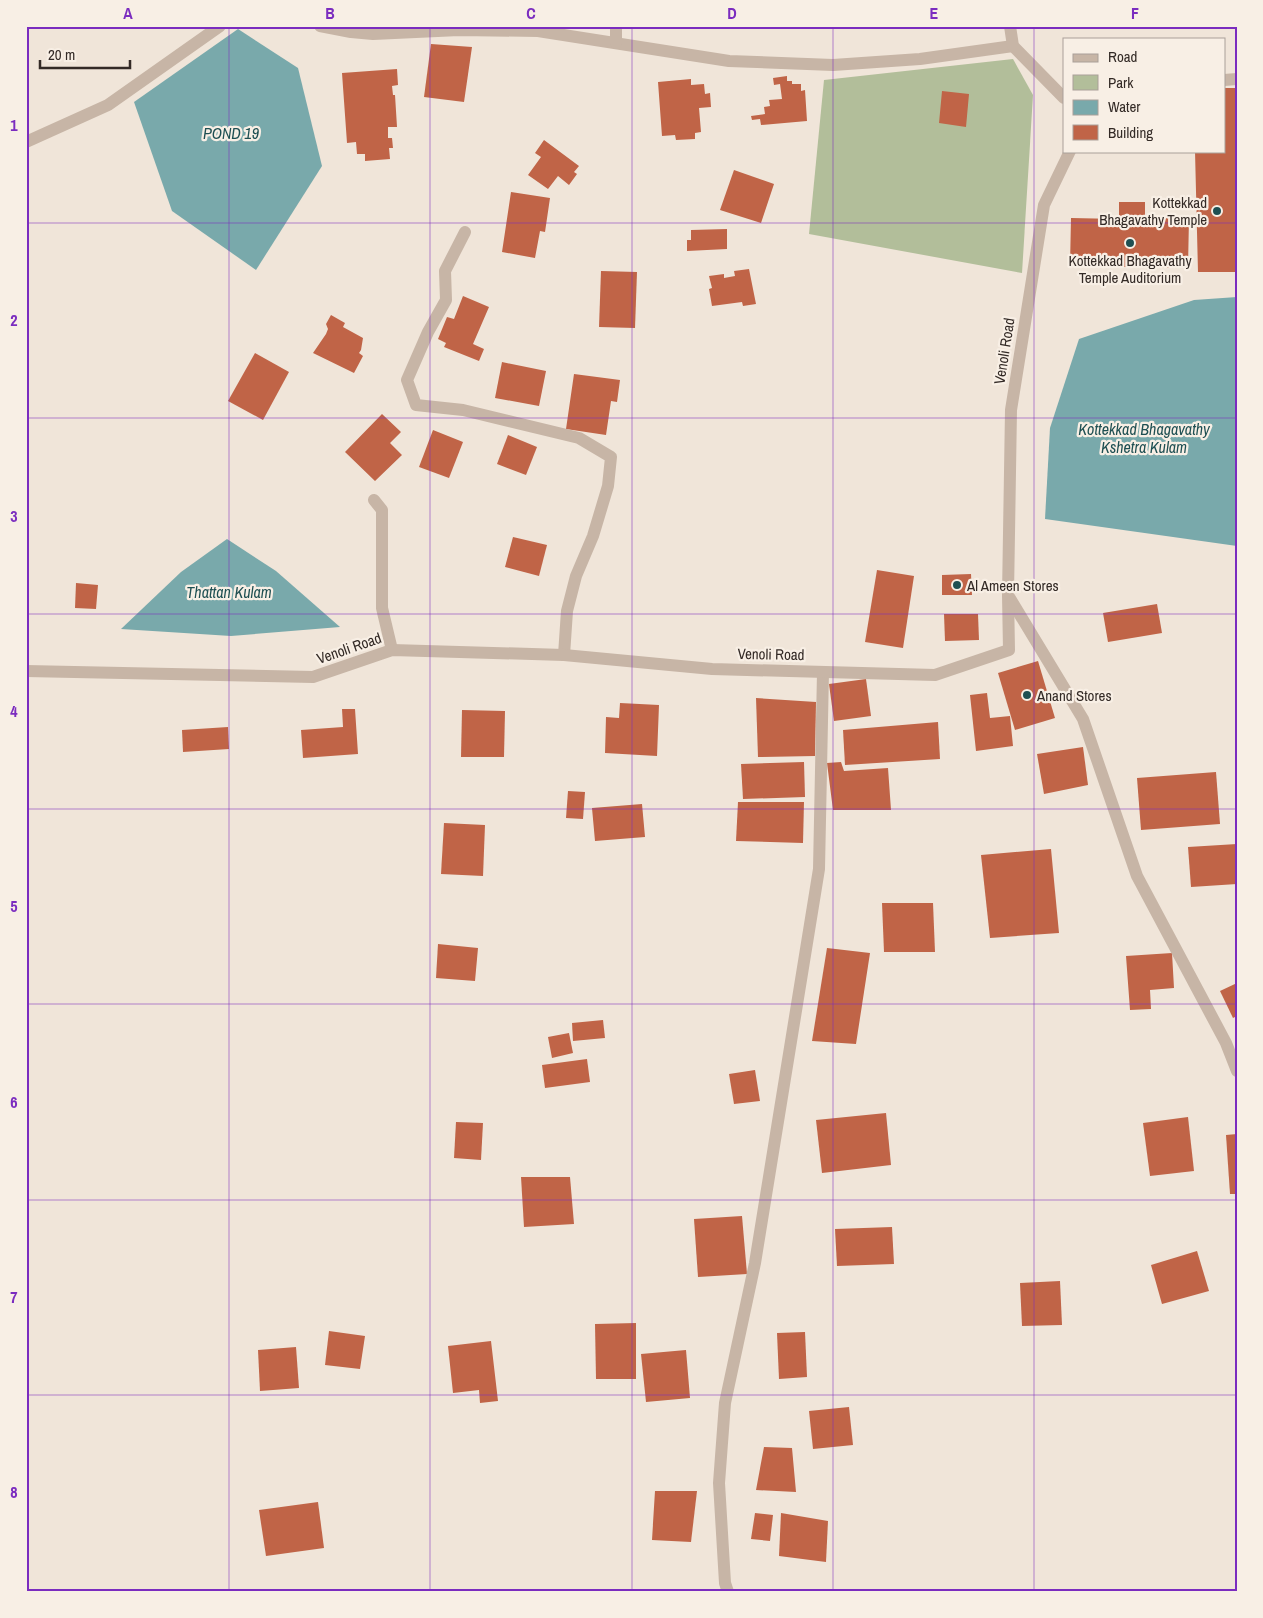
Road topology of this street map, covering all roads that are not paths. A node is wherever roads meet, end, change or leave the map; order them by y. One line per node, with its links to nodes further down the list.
1 (220, 26): 8 (street)
2 (320, 26): 5 (street)
3 (616, 26): 5 (street)
4 (1010, 26): 6 (street)
5 (616, 43): 6 (street)
6 (1013, 46): 7 (street)
7 (1063, 97)
8 (26, 142)
9 (1070, 152): 12 (street, Venoli Road)
10 (465, 232): 14 (street)
11 (374, 500): 13 (street)
12 (1008, 595): 16 (street, Venoli Road); 17 (street)
13 (392, 650): 14 (street, Venoli Road); 15 (street, Venoli Road)
14 (564, 655): 16 (street, Venoli Road)
15 (26, 671)
16 (823, 672): 18 (street)
17 (1237, 1071)
18 (728, 1592)

